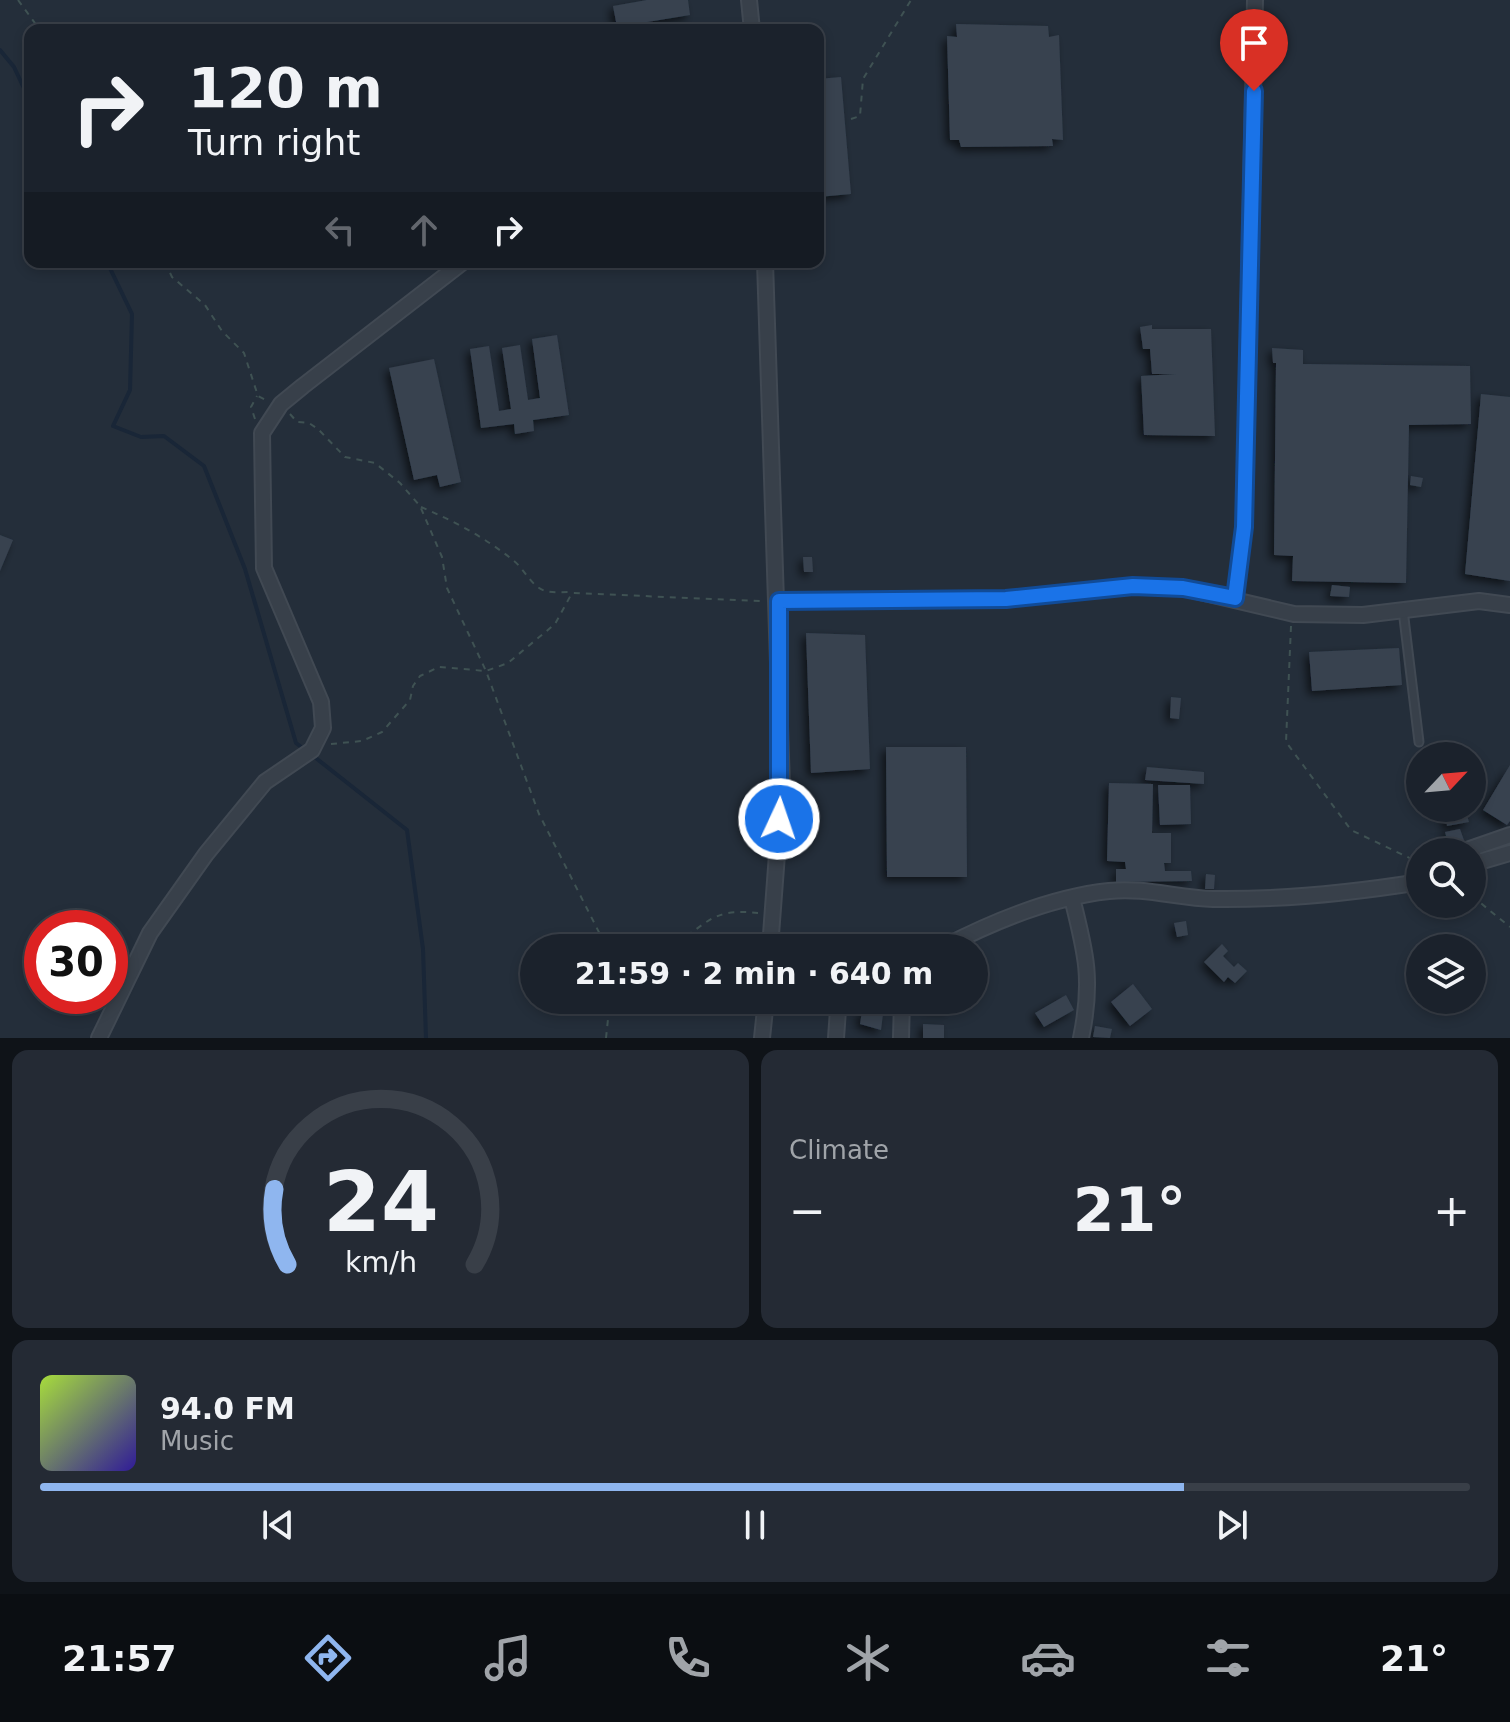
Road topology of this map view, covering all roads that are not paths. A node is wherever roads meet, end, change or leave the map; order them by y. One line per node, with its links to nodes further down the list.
1 (749, 0): 3 (street)
2 (1255, 0): 6 (street)
3 (752, 24)
4 (455, 268): 22 (street)
5 (765, 268): 7 (street)
6 (1235, 598): 7 (street); 9 (street)
7 (779, 601): 17 (street)
8 (1510, 605): 9 (street)
9 (1403, 610): 10 (lane)
10 (1419, 742)
11 (1510, 835): 12 (street)
12 (1486, 843)
13 (1510, 853): 14 (street)
14 (1486, 860)
15 (1406, 884): 16 (street)
16 (1072, 898): 18 (street); 26 (street)
17 (771, 934)
18 (969, 934)
19 (765, 1014): 23 (street)
20 (838, 1014): 24 (street)
21 (902, 1014): 25 (street)
22 (99, 1038)
23 (762, 1038)
24 (836, 1038)
25 (901, 1038)
26 (1081, 1038)

